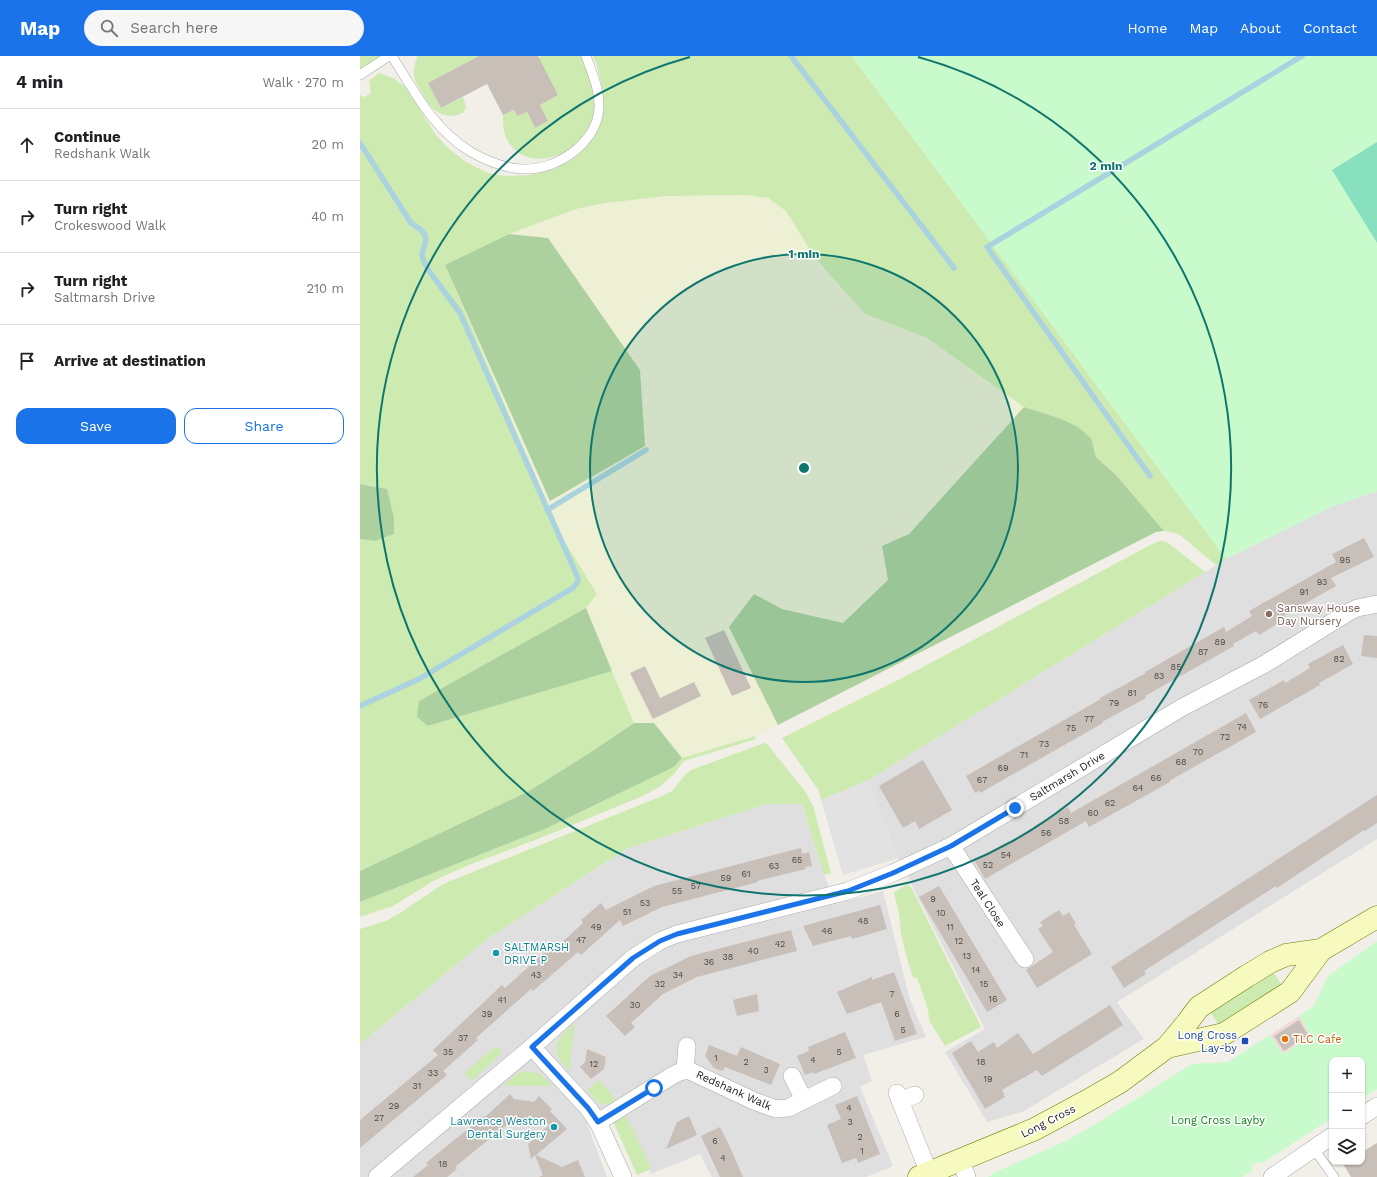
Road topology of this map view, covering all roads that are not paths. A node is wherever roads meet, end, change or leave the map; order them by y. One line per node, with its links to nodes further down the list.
1 (389, 56): 4 (lane)
2 (392, 56): 3 (lane)
3 (586, 56)
4 (360, 75)
5 (1377, 604): 6 (street, Saltmarsh Drive)
6 (951, 846): 9 (street, Teal Close); 11 (street, Saltmarsh Drive)
7 (1377, 917): 8 (street, Long Cross)
8 (1321, 950): 12 (street, Long Cross); 12 (street, Long Cross)
9 (1025, 959)
10 (687, 1046): 13 (street, Redshank Walk)
11 (532, 1047): 20 (street); 25 (street, Saltmarsh Drive)
12 (1167, 1047): 23 (street, Long Cross)
13 (685, 1070): 17 (street, Redshank Walk); 20 (street, Redshank Walk)
14 (792, 1076): 17 (street)
15 (833, 1086): 17 (street, Redshank Walk)
16 (904, 1096): 24 (street)
17 (804, 1100)
18 (1377, 1106): 19 (street)
19 (1365, 1114)
20 (598, 1122): 26 (street)
21 (1329, 1138): 22 (street)
22 (1314, 1149): 27 (street); 28 (lane)
23 (963, 1168): 24 (street, Long Cross)
24 (924, 1175)
25 (377, 1177)
26 (623, 1177)
27 (1272, 1177)
28 (1334, 1177)

